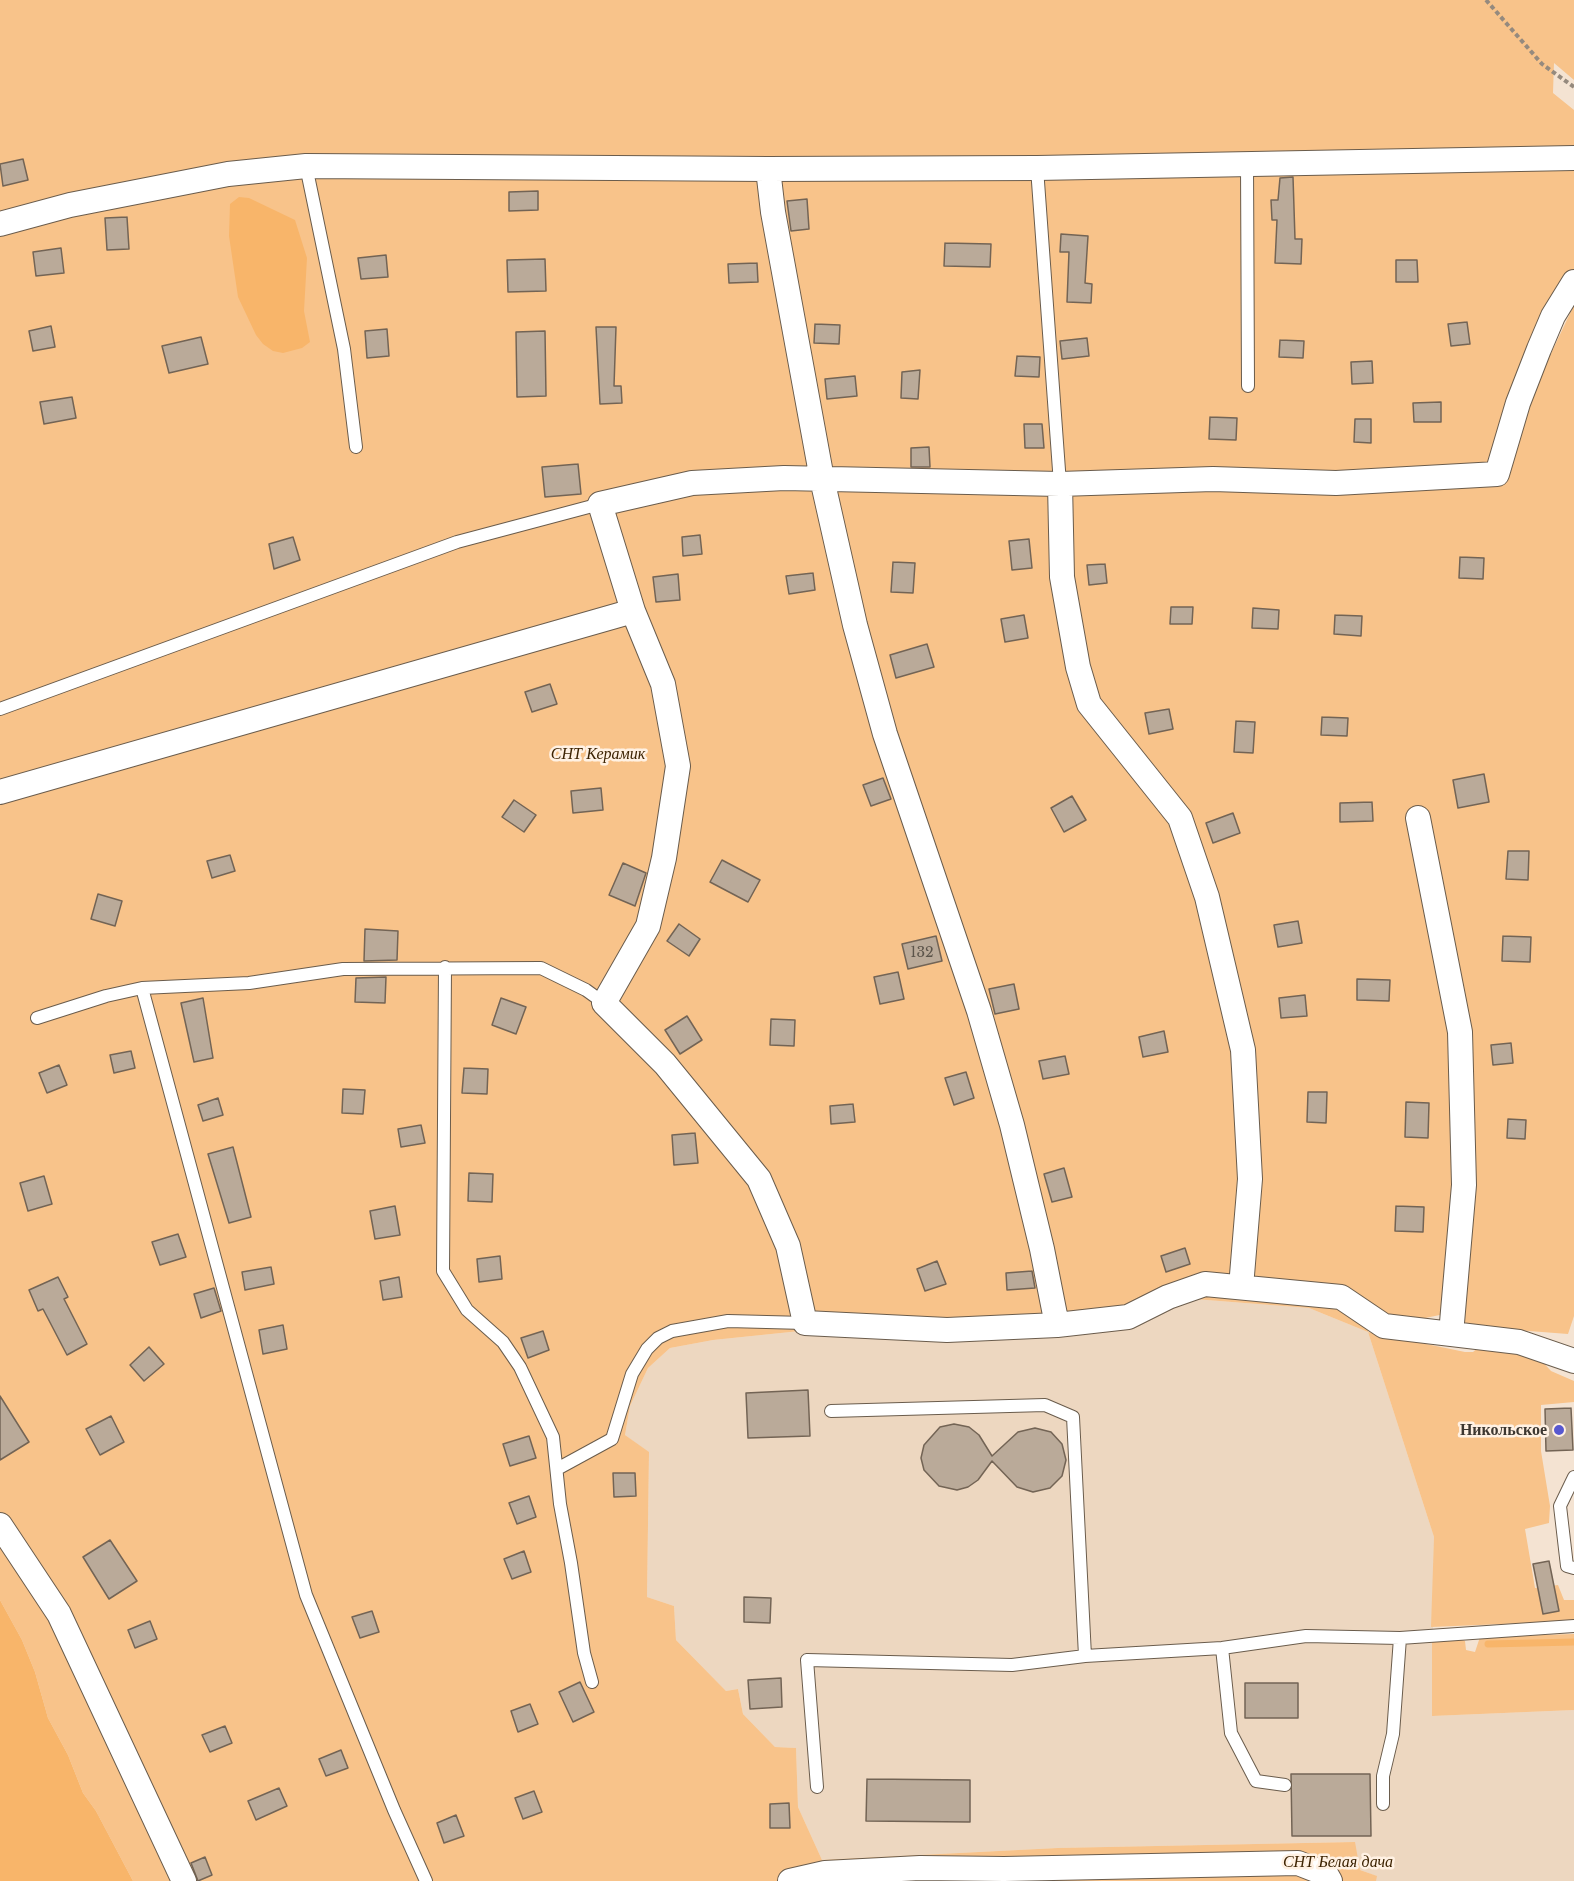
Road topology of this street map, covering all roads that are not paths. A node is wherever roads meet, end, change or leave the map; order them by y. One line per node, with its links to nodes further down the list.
1 (1574, 158): 2 (street)
2 (1247, 164): 4 (street); 8 (lane)
3 (306, 166): 5 (street); 6 (street); 9 (lane)
4 (1037, 168): 5 (street); 11 (lane)
5 (768, 169): 10 (street)
6 (0, 224)
7 (1574, 282): 11 (street)
8 (1248, 386)
9 (357, 447)
10 (822, 479): 11 (street); 12 (street); 23 (street)
11 (1060, 484): 21 (street)
12 (600, 504): 13 (street); 14 (lane)
13 (633, 611): 15 (street); 19 (street)
14 (0, 709)
15 (0, 792)
16 (1418, 818): 24 (street)
17 (445, 967): 18 (lane); 19 (lane); 27 (lane)
18 (142, 988): 20 (lane); 41 (lane)
19 (604, 1003): 22 (street)
20 (37, 1018)
21 (1241, 1287): 23 (street); 24 (street)
22 (805, 1323): 23 (street); 27 (lane)
23 (1058, 1325)
24 (1451, 1334): 25 (street)
25 (1574, 1361)
26 (831, 1411): 34 (lane)
27 (557, 1469): 35 (lane)
28 (1574, 1477): 30 (lane)
29 (0, 1525): 40 (street)
30 (1574, 1568)
31 (1574, 1626): 32 (lane)
32 (1400, 1638): 33 (lane); 38 (lane)
33 (1222, 1648): 34 (lane); 36 (lane)
34 (1085, 1656): 37 (lane)
35 (592, 1682)
36 (1285, 1785)
37 (817, 1788)
38 (1383, 1804)
39 (1004, 1869): 42 (street); 43 (street); 44 (street)
40 (184, 1881)
41 (426, 1881)
42 (790, 1881)
43 (1032, 1881)
44 (1330, 1881)

